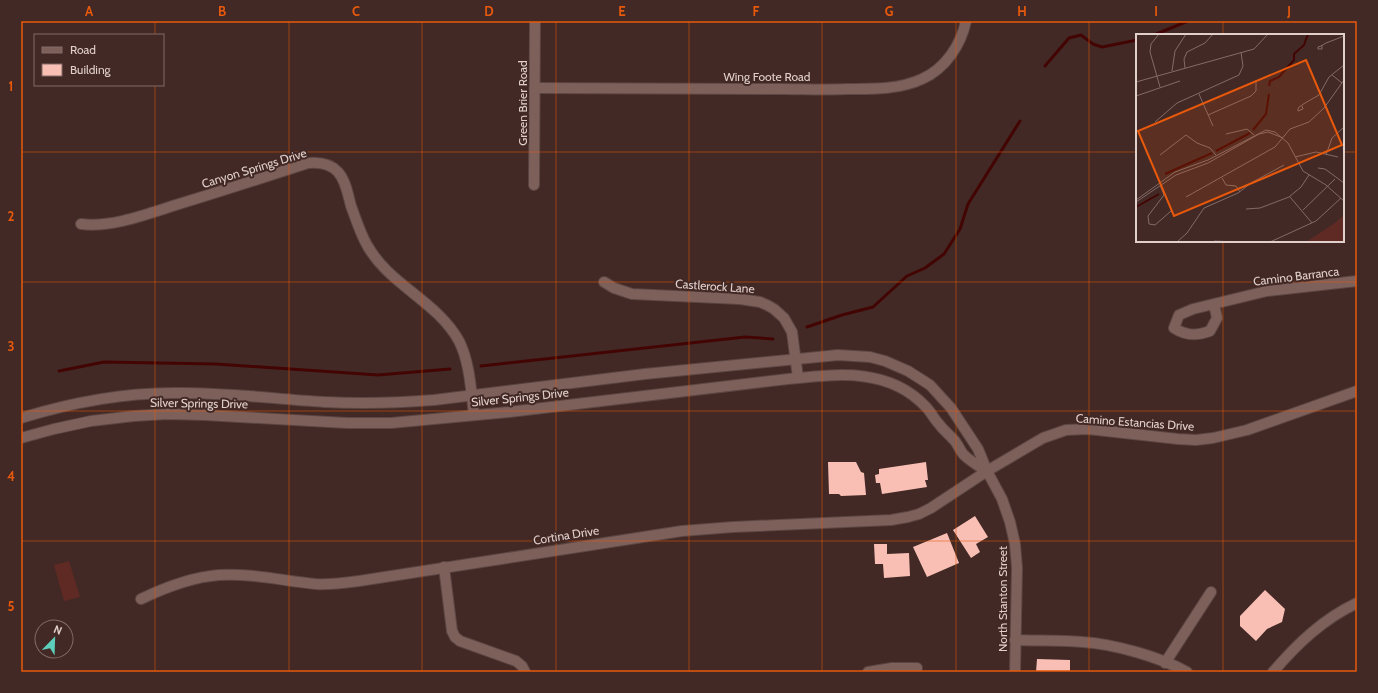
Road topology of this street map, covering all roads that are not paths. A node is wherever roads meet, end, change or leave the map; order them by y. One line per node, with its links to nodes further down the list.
1 (535, 21): 3 (street, Green Brier Road)
2 (966, 21): 3 (street, Wing Foote Road)
3 (535, 88): 4 (street, Green Brier Road)
4 (534, 185)
5 (81, 224): 13 (street, Canyon Springs Drive)
6 (1357, 281): 8 (street, Camino Barranca)
7 (604, 282): 9 (street, Castlerock Lane)
8 (1214, 304)
9 (796, 359): 10 (street, Silver Springs Drive); 11 (street, Castlerock Lane); 13 (street, Silver Springs Drive)
10 (908, 371): 17 (street, North Stanton Street)
11 (798, 378): 14 (street, Silver Springs Drive); 17 (street, Silver Springs Drive)
12 (1357, 391): 17 (street, Camino Estancias Drive)
13 (472, 396): 14 (street, Canyon Springs Drive); 15 (street, Silver Springs Drive)
14 (474, 415): 16 (street, Silver Springs Drive)
15 (21, 418)
16 (21, 438)
17 (987, 471): 18 (street, Cortina Drive); 22 (street, North Stanton Street)
18 (444, 568): 20 (street, Cortina Drive); 25 (street)
19 (1211, 592): 23 (street)
20 (141, 599)
21 (1357, 603): 29 (street)
22 (1015, 640): 23 (street); 27 (street, North Stanton Street)
23 (1165, 663): 28 (street)
24 (917, 668): 26 (street)
25 (525, 672)
26 (868, 672)
27 (1015, 672)
28 (1186, 672)
29 (1273, 672)

